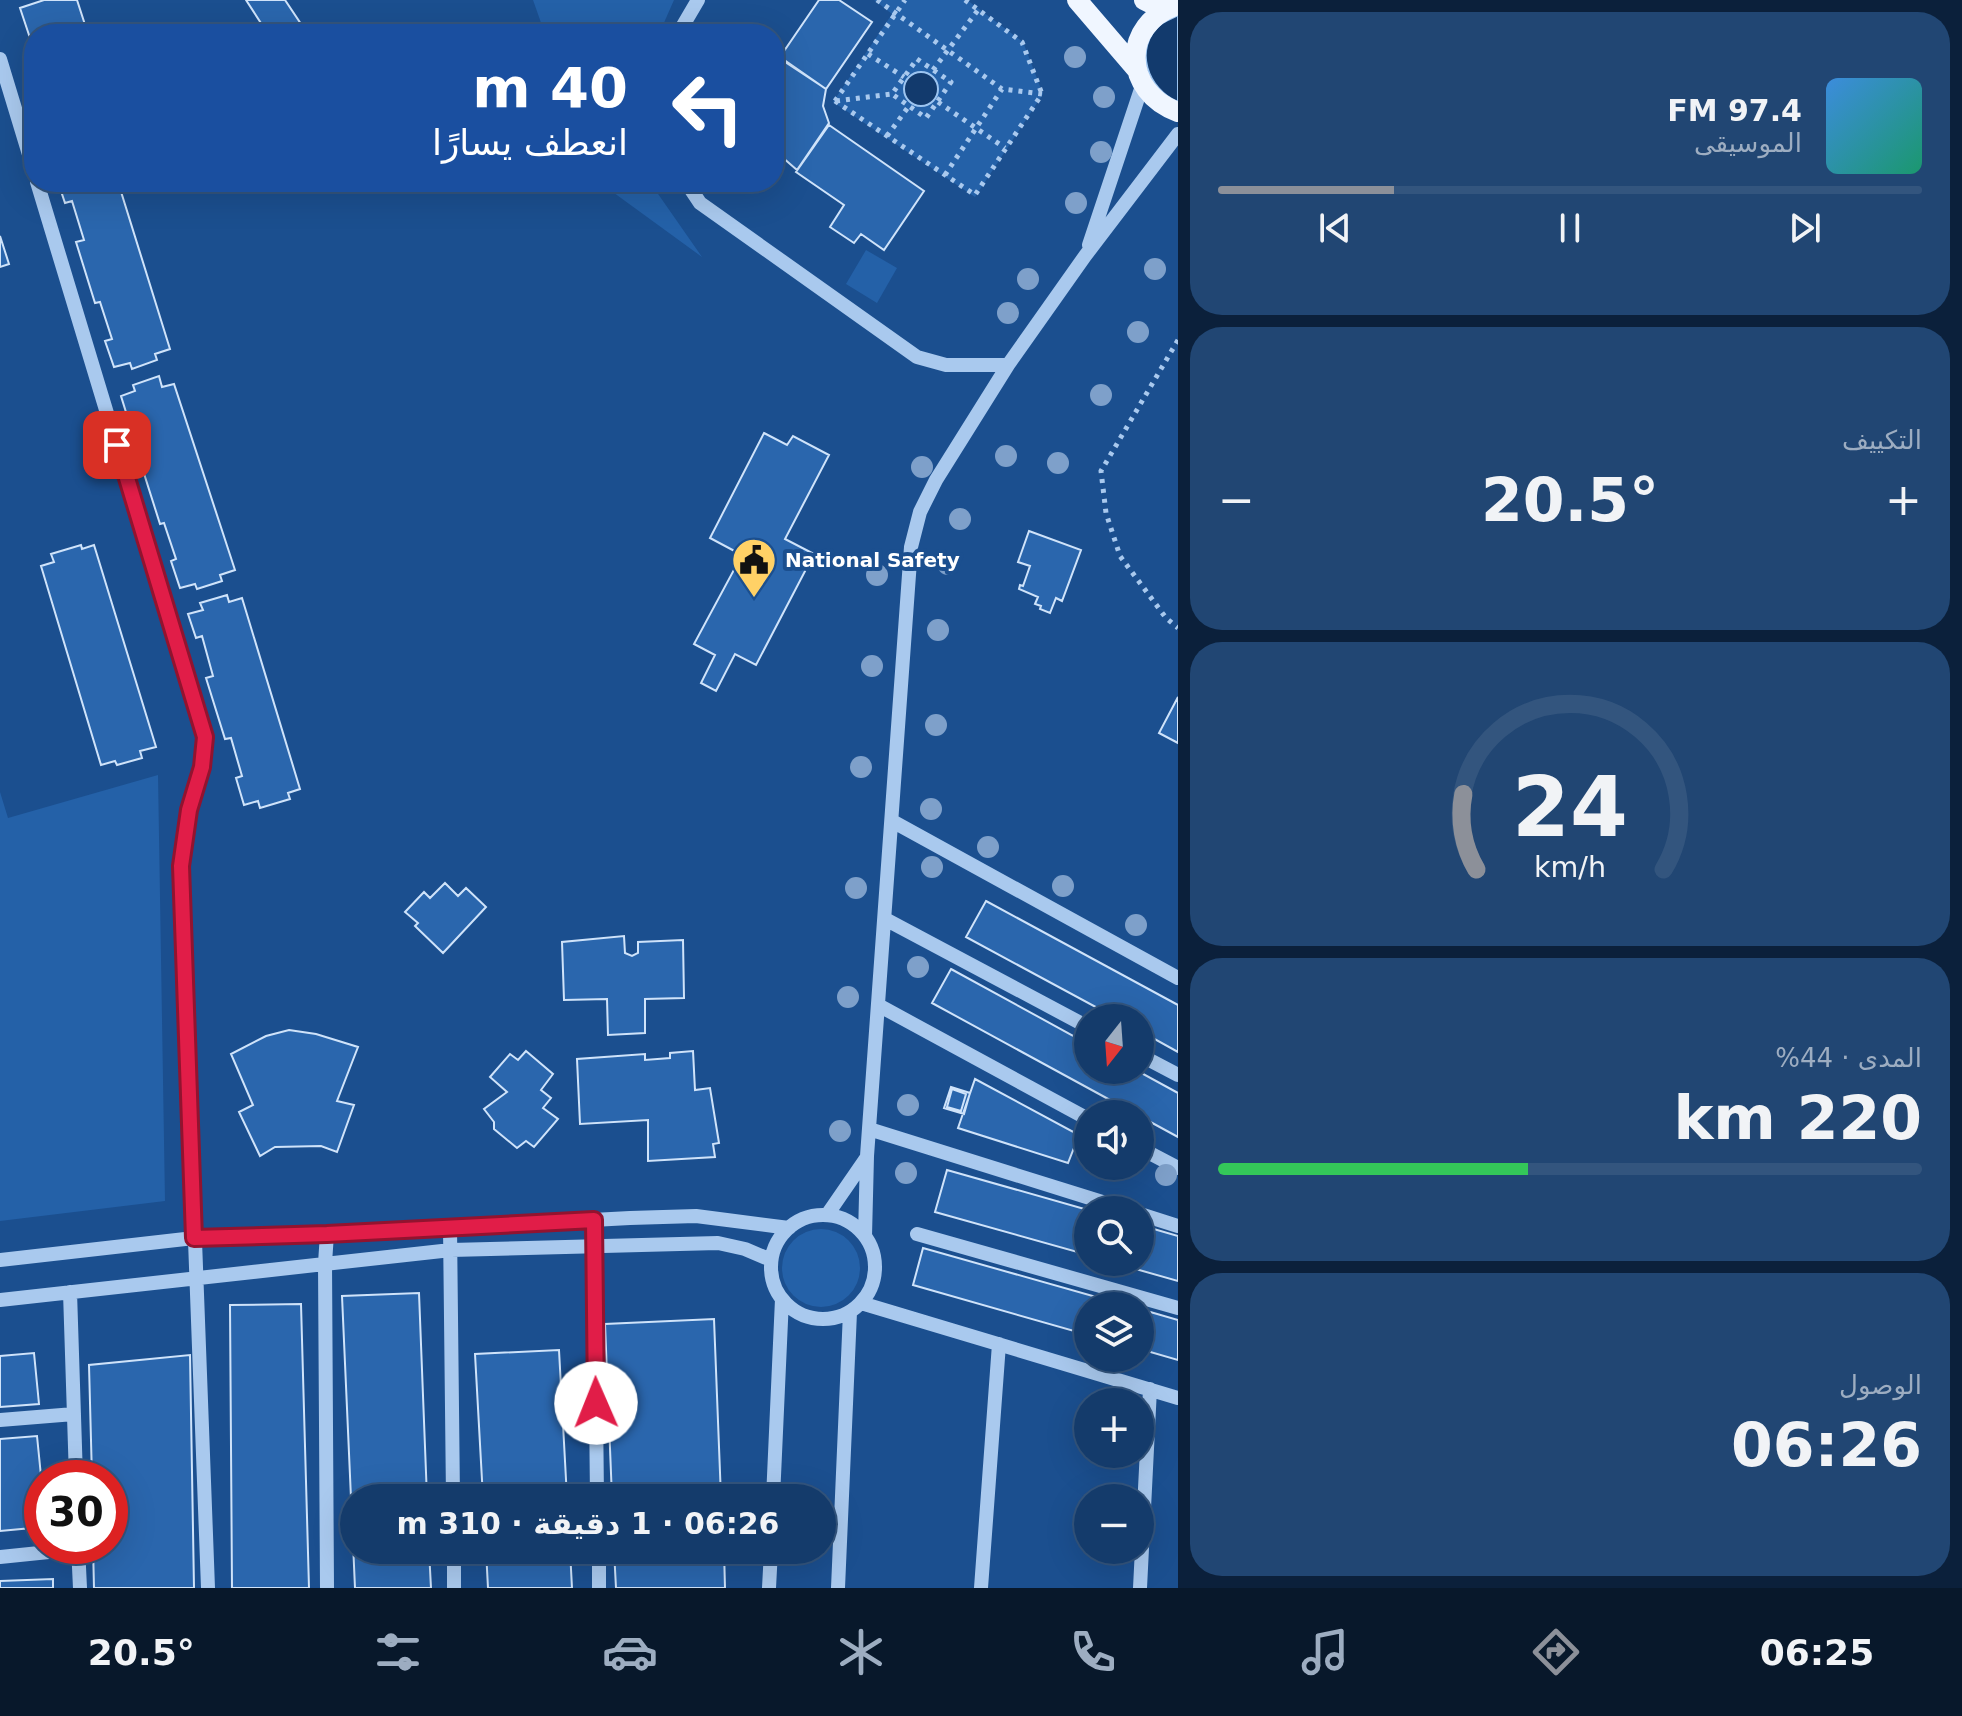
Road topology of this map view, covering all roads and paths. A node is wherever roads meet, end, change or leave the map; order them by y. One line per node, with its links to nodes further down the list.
1 (698, 0): 10 (street)
2 (877, 0): 9 (path)
3 (905, 0): 9 (path)
4 (965, 0): 8 (path)
5 (1077, 0): 16 (main road)
6 (1144, 0): 7 (main road)
7 (1171, 8): 16 (main road)
8 (978, 10): 11 (path); 19 (path)
9 (896, 13): 11 (path); 12 (path)
10 (684, 24)
11 (948, 50): 14 (path); 17 (path)
12 (868, 54): 15 (path); 20 (path)
13 (0, 59): 27 (street)
14 (933, 70): 15 (path); 21 (path)
15 (904, 77): 18 (path)
16 (1140, 78): 23 (main road); 32 (street)
17 (1002, 89): 19 (path); 24 (path)
18 (892, 94): 20 (path); 22 (path)
19 (1042, 94): 28 (path)
20 (835, 101): 26 (path)
21 (938, 102): 22 (path); 24 (path)
22 (909, 106): 26 (path)
23 (1178, 112)
24 (976, 128): 28 (path); 29 (path)
25 (1178, 134): 32 (street)
26 (887, 136): 29 (path)
27 (24, 138)
28 (1005, 148): 29 (path)
29 (945, 175)
30 (40, 192): 58 (street)
31 (693, 192): 34 (street)
32 (1085, 256): 34 (street)
33 (1178, 340): 35 (path)
34 (1008, 365): 36 (street)
35 (1178, 628)
36 (892, 821): 37 (street); 38 (street)
37 (885, 919): 39 (street); 40 (street)
38 (1178, 978)
39 (878, 1005): 43 (street); 44 (street)
40 (1074, 1020)
41 (1154, 1062): 42 (street)
42 (1178, 1075)
43 (1074, 1111)
44 (869, 1129): 46 (street); 48 (street)
45 (1154, 1155): 47 (street)
46 (867, 1156): 49 (street); 57 (street)
47 (1178, 1168)
48 (1083, 1196)
49 (827, 1215): 54 (street); 57 (street)
50 (1154, 1218): 52 (street)
51 (594, 1220): 53 (street); 54 (street); 59 (street)
52 (1178, 1226)
53 (450, 1227): 55 (street); 60 (street)
54 (789, 1228): 62 (street)
55 (327, 1234): 58 (street); 63 (street)
56 (917, 1234): 69 (street)
57 (865, 1236): 68 (street)
58 (194, 1238): 61 (street); 64 (street)
59 (592, 1246): 60 (street); 62 (street); 79 (street)
60 (451, 1250): 63 (street); 78 (street)
61 (0, 1260)
62 (771, 1260): 66 (street)
63 (325, 1263): 64 (street); 89 (street)
64 (195, 1279): 65 (street); 88 (street)
65 (70, 1292): 67 (street); 74 (street)
66 (782, 1299): 68 (street); 80 (street)
67 (0, 1300)
68 (856, 1308): 70 (street); 93 (street)
69 (1178, 1308)
70 (999, 1344): 71 (street); 94 (street)
71 (1147, 1388)
72 (1154, 1390): 73 (street)
73 (1178, 1398)
74 (74, 1414): 75 (street); 76 (street)
75 (0, 1420)
76 (75, 1460)
77 (1146, 1468): 95 (street)
78 (453, 1484)
79 (597, 1484)
80 (774, 1484)
81 (24, 1554): 82 (street)
82 (0, 1557)
83 (79, 1564): 87 (street)
84 (454, 1564): 90 (street)
85 (599, 1564): 91 (street)
86 (770, 1564): 92 (street)
87 (80, 1588)
88 (208, 1588)
89 (327, 1588)
90 (454, 1588)
91 (599, 1588)
92 (769, 1588)
93 (838, 1588)
94 (981, 1588)
95 (1140, 1588)

